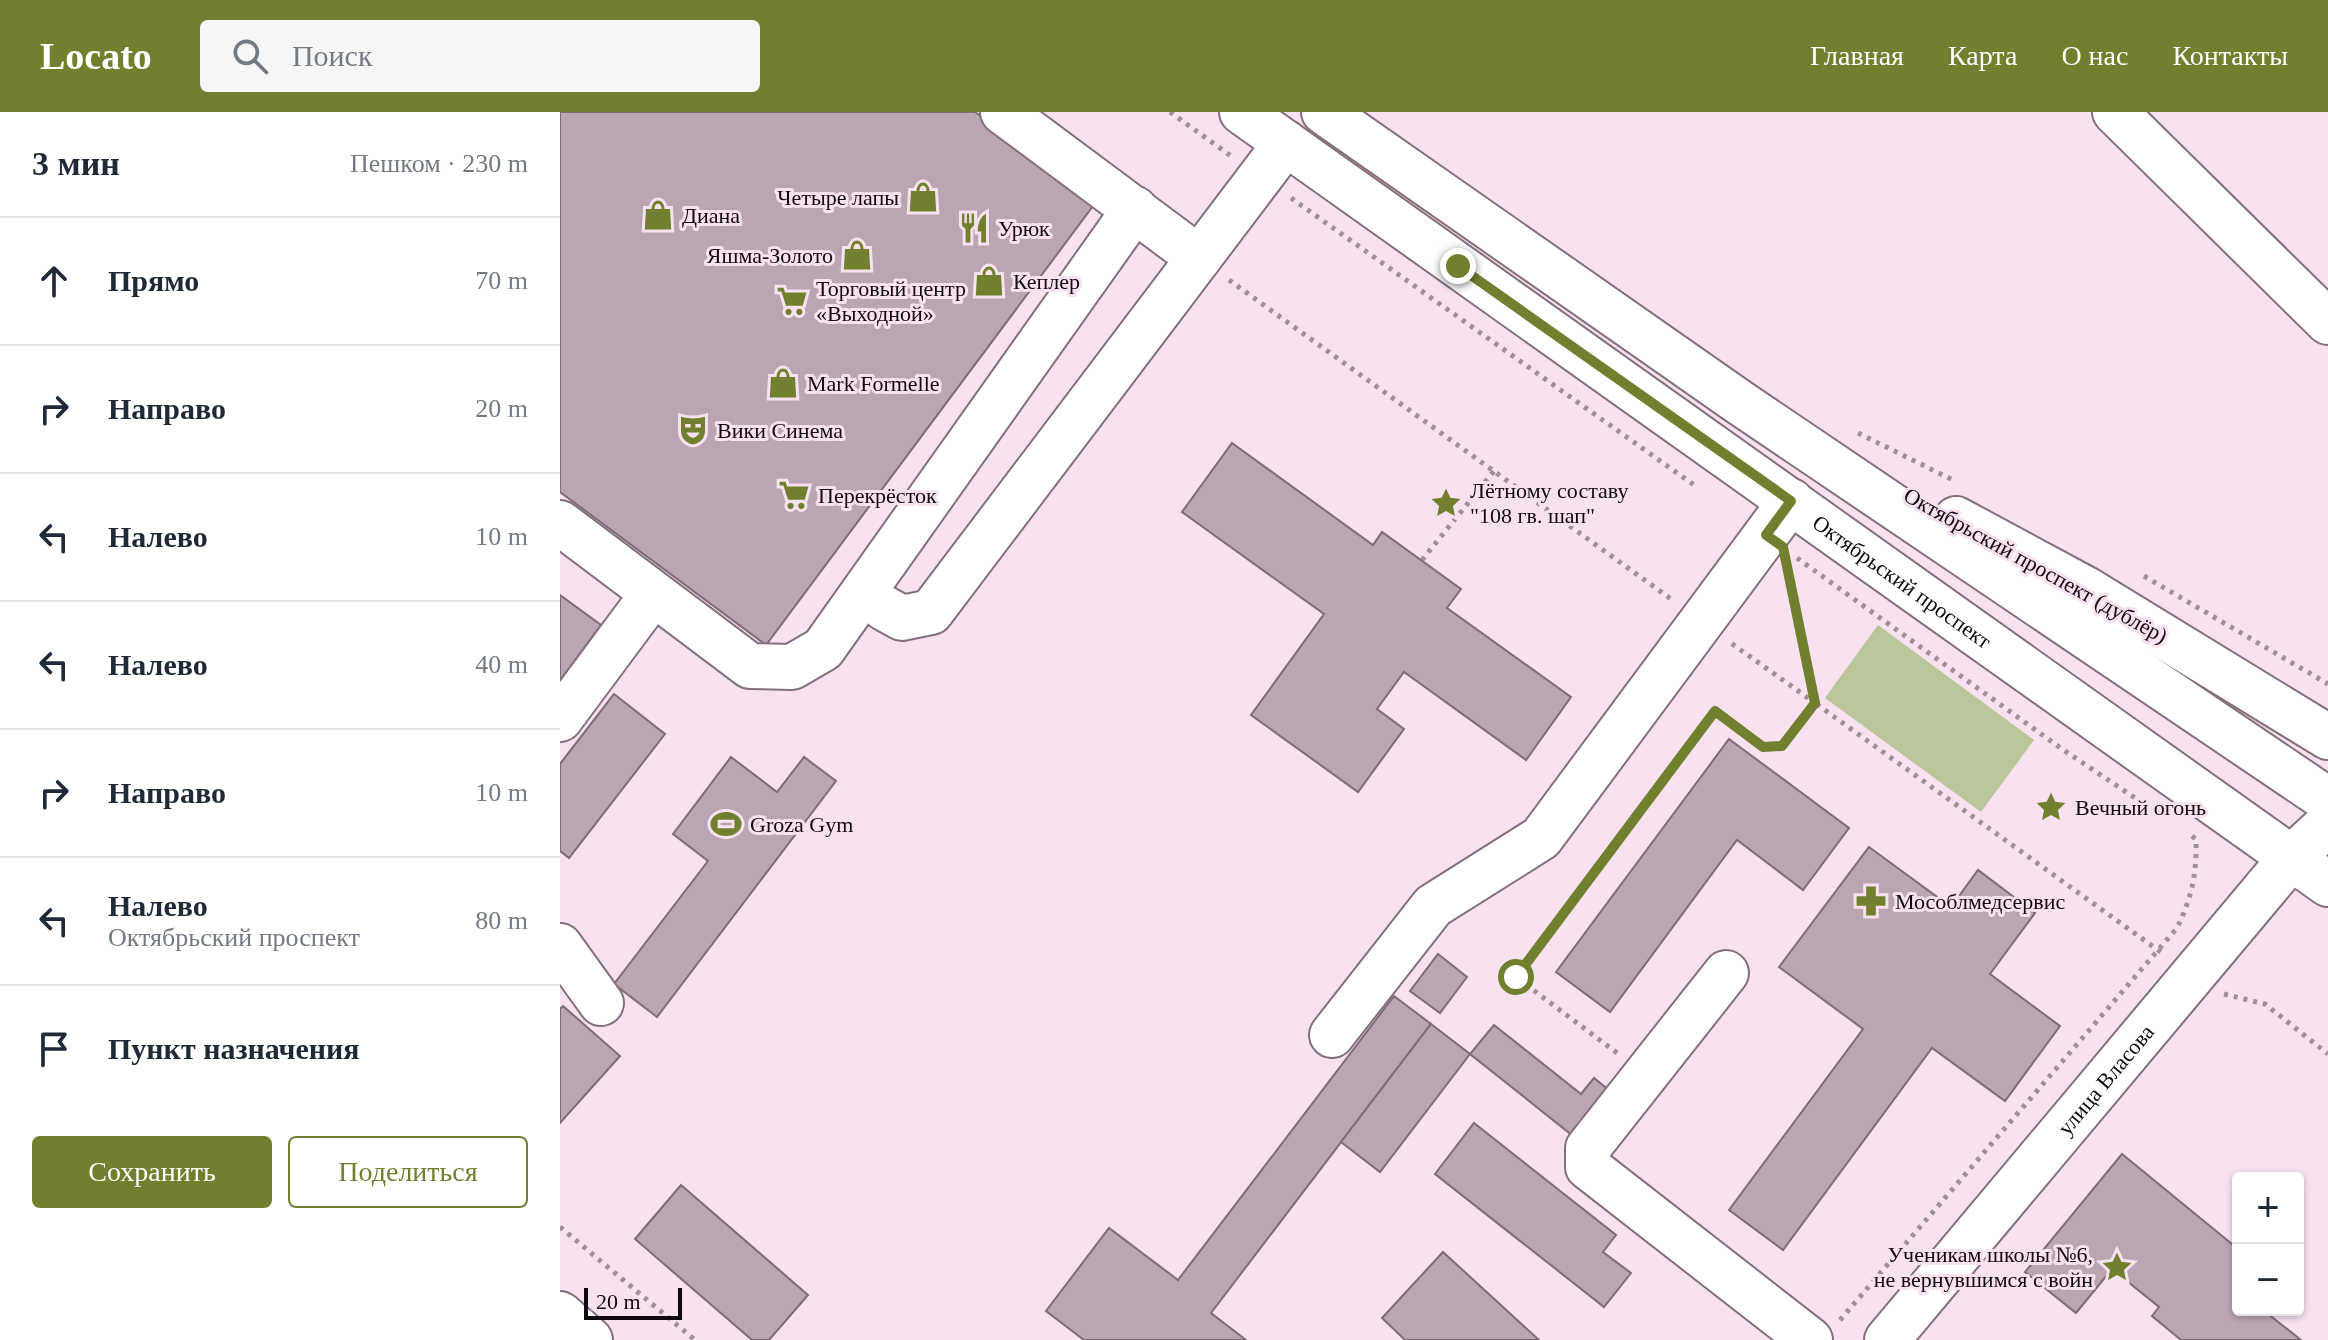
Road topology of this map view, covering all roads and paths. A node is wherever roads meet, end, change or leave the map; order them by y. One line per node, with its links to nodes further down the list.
1 (1003, 112): 7 (main road)
2 (1170, 112): 6 (path)
3 (1242, 112): 6 (main road, Октябрьский проспект)
4 (1324, 112): 10 (main road)
5 (2115, 112): 9 (main road)
6 (1273, 160): 8 (main road); 14 (path); 16 (main road, Октябрьский проспект)
7 (1135, 209): 8 (main road); 19 (main road)
8 (1199, 258): 12 (path); 20 (main road)
9 (2328, 322)
10 (1739, 402): 25 (main road, Октябрьский проспект (дублёр)); 26 (main road)
11 (1852, 430): 13 (path)
12 (1494, 471): 17 (path); 21 (path)
13 (1964, 485)
14 (1701, 489)
15 (560, 523): 19 (main road)
16 (1780, 528): 21 (main road); 23 (path); 27 (path); 30 (main road, Октябрьский проспект)
17 (1422, 560)
18 (2132, 569): 22 (path)
19 (653, 594): 24 (main road)
20 (884, 608)
21 (1702, 621): 23 (path); 37 (main road)
22 (2328, 684)
23 (1815, 703): 33 (path); 39 (path)
24 (560, 719)
25 (2328, 737)
26 (2328, 800)
27 (2159, 814)
28 (2328, 824): 30 (main road, улица Власова)
29 (2183, 831): 33 (path)
30 (2291, 858): 31 (main road, Октябрьский проспект); 45 (main road, улица Власова)
31 (2328, 884)
32 (560, 946): 36 (main road)
33 (2158, 950): 42 (path)
34 (1726, 973): 39 (main road)
35 (2221, 994): 38 (path)
36 (601, 1003)
37 (1332, 1035)
38 (2328, 1054)
39 (1647, 1075): 42 (main road)
40 (560, 1227): 44 (path)
41 (560, 1314): 43 (main road)
42 (1822, 1334)
43 (590, 1340)
44 (695, 1340)
45 (1887, 1340)

